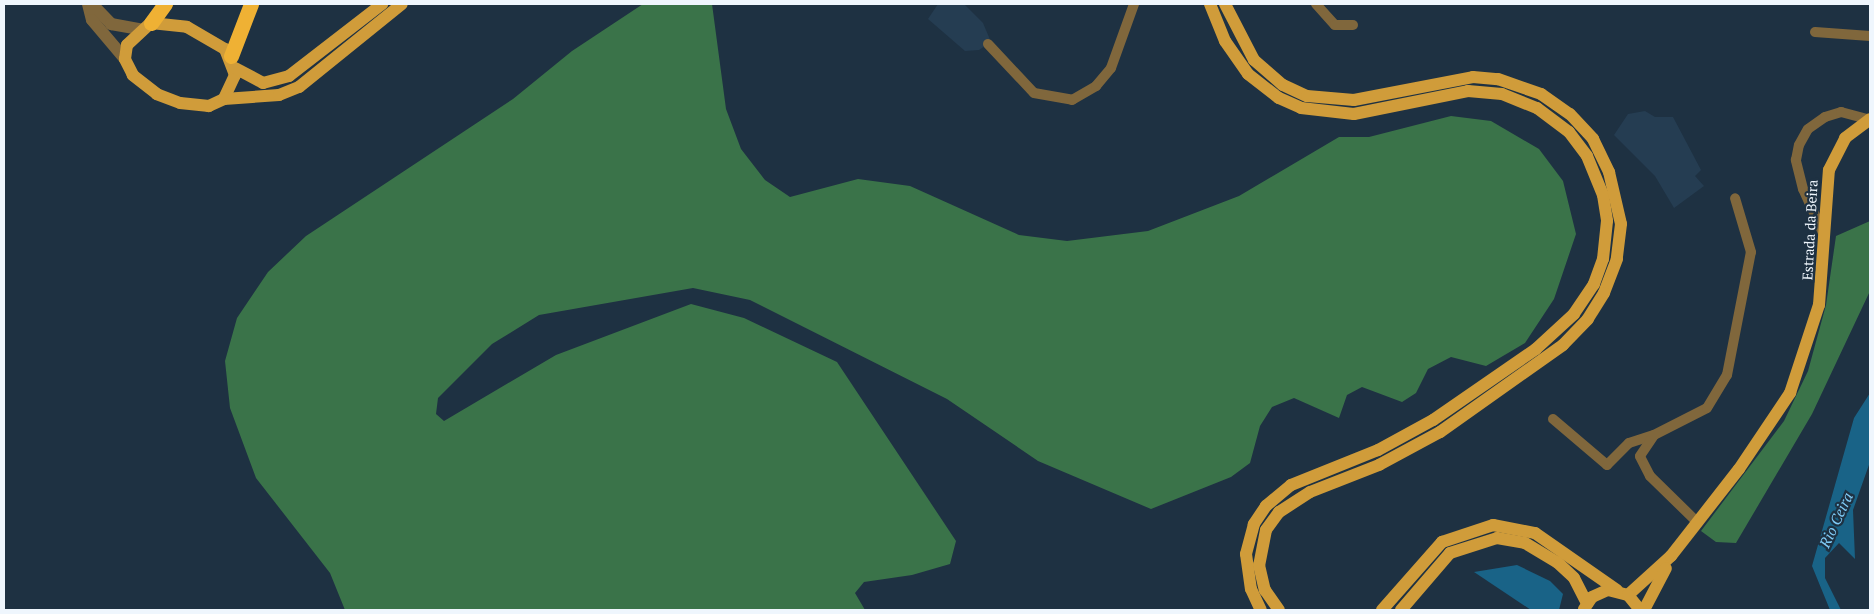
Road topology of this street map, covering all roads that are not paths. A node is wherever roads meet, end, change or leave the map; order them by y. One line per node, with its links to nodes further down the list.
1 (90, 4): 11 (street); 15 (street)
2 (165, 4): 11 (highway)
3 (251, 4): 16 (highway)
4 (382, 4): 16 (main road)
5 (402, 4): 17 (main road)
6 (1134, 4): 14 (street)
7 (1210, 4): 27 (main road)
8 (1225, 4): 28 (main road)
9 (1316, 4): 10 (street)
10 (1354, 25)
11 (145, 26): 15 (main road); 16 (main road)
12 (1815, 32): 13 (street)
13 (1870, 36)
14 (988, 44)
15 (125, 59): 17 (main road)
16 (233, 62): 17 (main road)
17 (224, 99)
18 (1869, 119): 20 (main road, Estrada da Beira); 20 (street)
19 (1735, 198): 22 (street)
20 (1823, 233): 23 (main road, Estrada da Beira)
21 (1553, 419): 22 (street)
22 (1654, 435): 23 (street)
23 (1697, 522): 24 (main road, Estrada da Beira)
24 (1671, 556): 25 (main road, Estrada da Beira); 32 (main road, Estrada da Beira)
25 (1622, 593): 26 (main road); 29 (main road); 31 (main road)
26 (1585, 607): 30 (main road)
27 (1261, 610)
28 (1279, 610)
29 (1382, 610)
30 (1401, 610)
31 (1640, 610)
32 (1644, 610)

